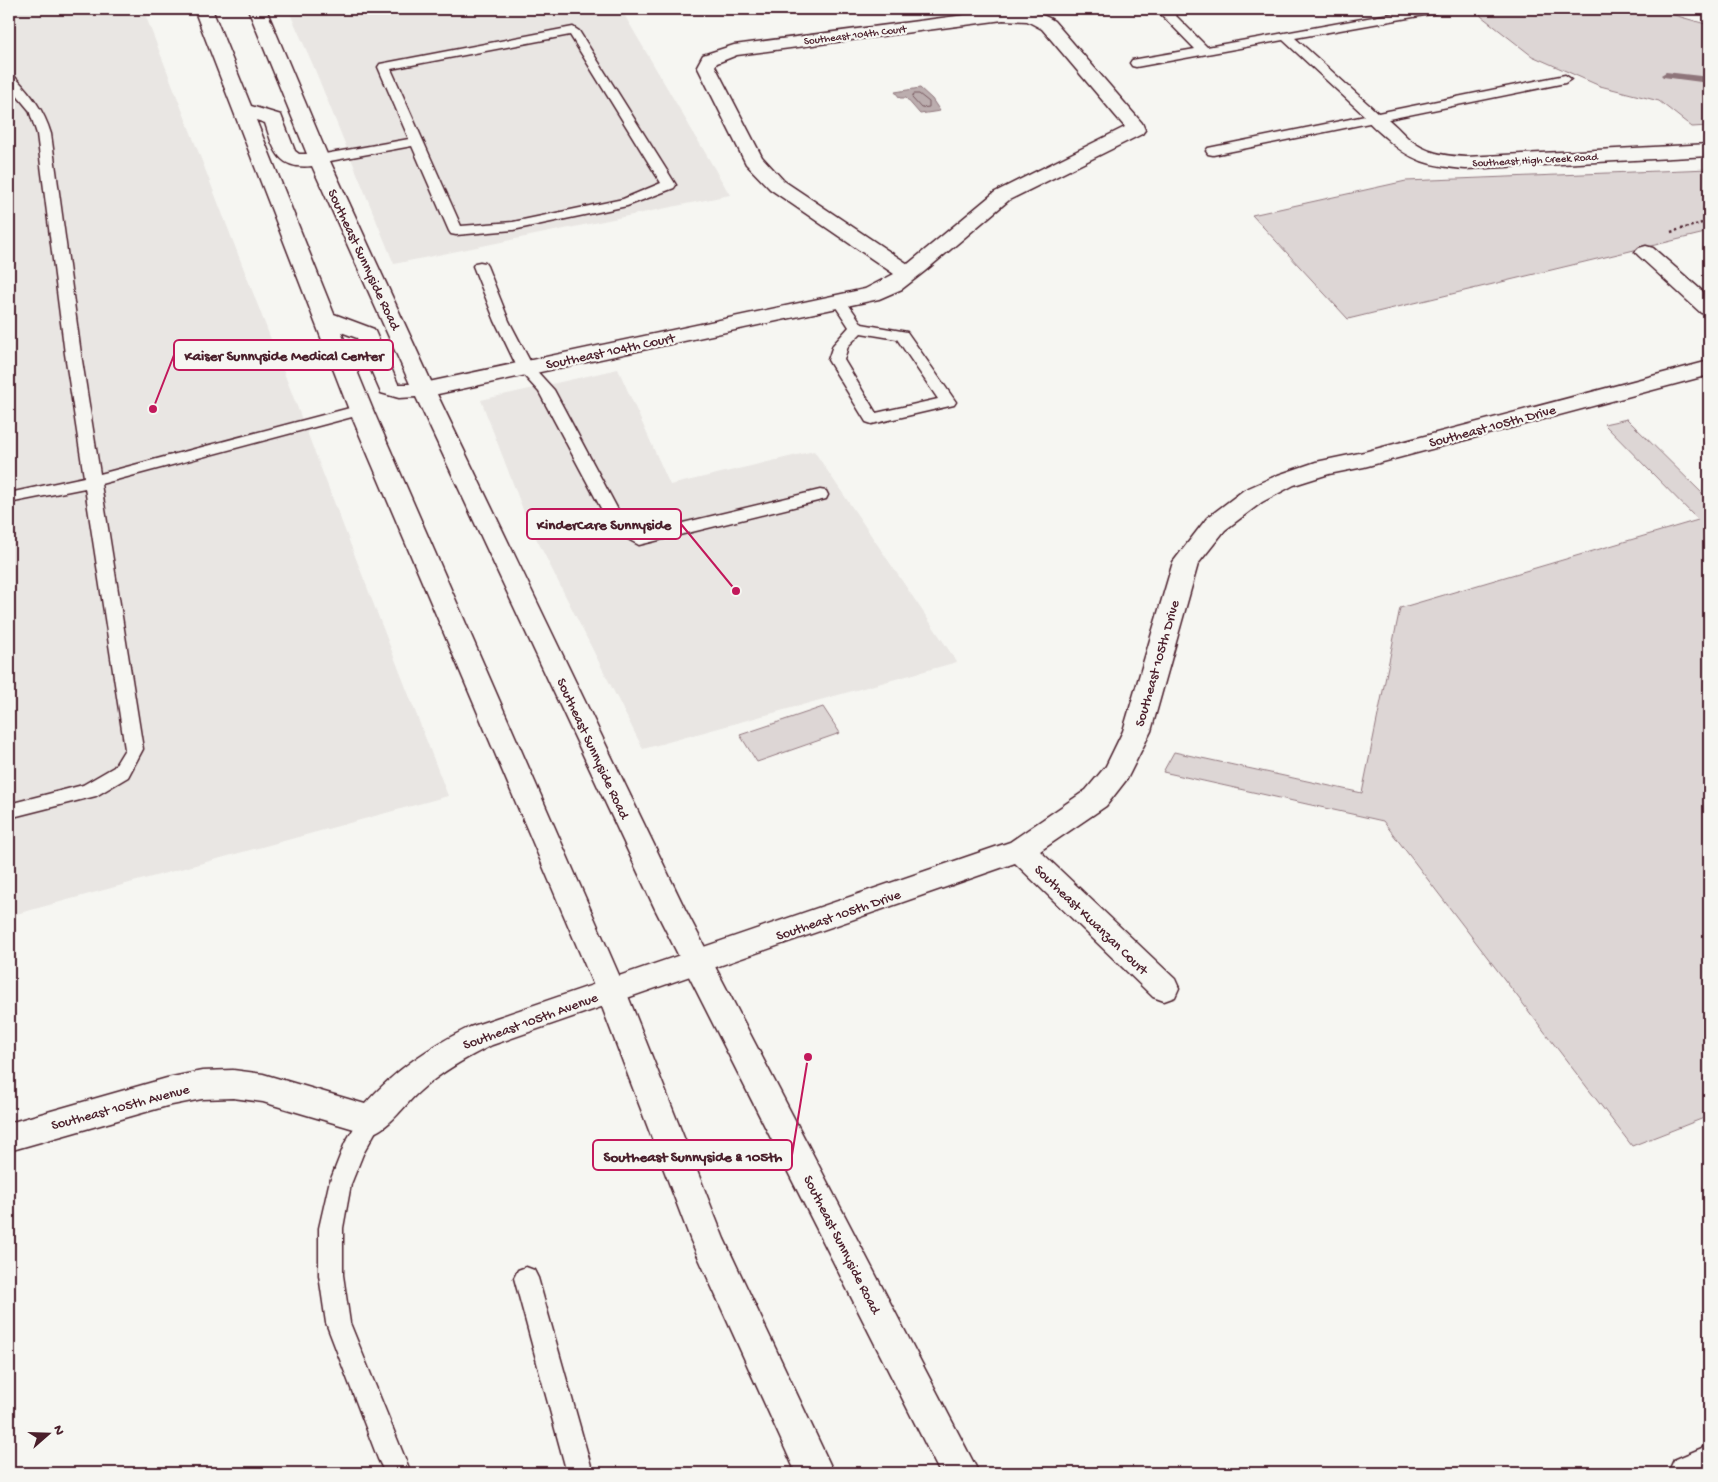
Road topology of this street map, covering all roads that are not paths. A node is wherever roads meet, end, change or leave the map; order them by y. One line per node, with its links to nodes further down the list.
1 (203, 9): 11 (street)
2 (257, 9): 16 (street, Southeast Sunnyside Road)
3 (1162, 9): 7 (lane)
4 (1436, 9): 5 (lane)
5 (1386, 13): 6 (lane)
6 (1285, 36): 7 (lane); 12 (lane)
7 (1204, 50): 8 (lane)
8 (1136, 63)
9 (9, 79): 28 (lane)
10 (1565, 79): 12 (lane)
11 (241, 109): 16 (street); 22 (street)
12 (1374, 118): 14 (street, Southeast High Creek Road); 15 (lane)
13 (417, 141): 13 (lane); 16 (lane)
14 (1709, 150)
15 (1213, 151)
16 (319, 159): 26 (street, Southeast Sunnyside Road)
17 (1646, 252): 21 (street)
18 (480, 266): 25 (lane)
19 (908, 274): 19 (street, Southeast 104th Court); 20 (street, Southeast 104th Court)
20 (839, 301): 23 (lane); 25 (street, Southeast 104th Court)
21 (1709, 308)
22 (324, 318): 26 (street, Southeast 104th Court); 27 (street)
23 (856, 328): 23 (lane)
24 (1709, 368): 32 (street, Southeast 105th Drive)
25 (526, 369): 26 (street, Southeast 104th Court); 29 (lane)
26 (424, 390): 33 (street, Southeast Sunnyside Road)
27 (361, 410): 28 (lane); 35 (street)
28 (92, 481): 30 (lane); 31 (lane)
29 (820, 495)
30 (9, 498)
31 (9, 811)
32 (1020, 850): 33 (street, Southeast 105th Drive); 34 (street, Southeast Kwanzan Court)
33 (697, 962): 35 (street, Southeast 105th Drive); 43 (street, Southeast Sunnyside Road)
34 (1164, 988)
35 (610, 991): 36 (street, Southeast 105th Avenue); 42 (street)
36 (370, 1120): 37 (street, Southeast 105th Avenue); 40 (lane)
37 (9, 1137)
38 (526, 1278): 41 (lane)
39 (1709, 1463): 44 (street)
40 (398, 1473)
41 (580, 1473)
42 (815, 1473)
43 (960, 1473)
44 (1687, 1473)

